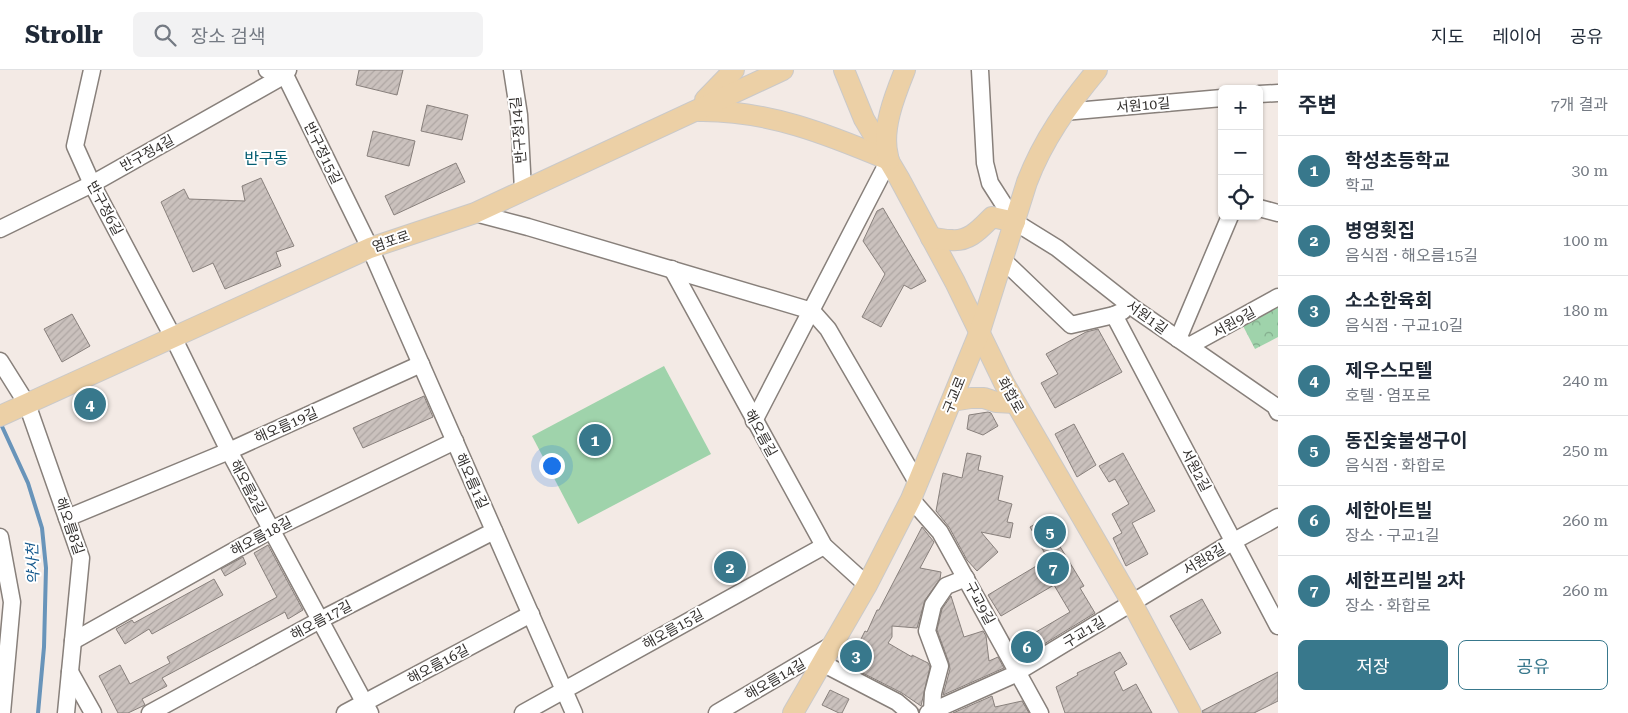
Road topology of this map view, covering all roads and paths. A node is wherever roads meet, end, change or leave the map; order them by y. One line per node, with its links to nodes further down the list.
1 (92, 70): 17 (street, 반구정6길)
2 (267, 70): 9 (street)
3 (512, 70): 18 (street, 반구정14길)
4 (734, 70): 14 (main road)
5 (783, 70): 14 (main road, 염포로)
6 (844, 70): 16 (main road, 화합로)
7 (905, 70): 16 (main road)
8 (980, 70): 23 (street)
9 (287, 73): 17 (street, 반구정4길); 26 (street, 반구정15길)
10 (1090, 74): 15 (main road, 구교로)
11 (1278, 93): 12 (street)
12 (1263, 94)
13 (1218, 98): 15 (street, 서원10길)
14 (695, 110): 16 (main road); 18 (main road, 염포로)
15 (1064, 112): 23 (main road, 구교로)
16 (889, 160): 25 (main road, 화합로); 31 (street)
17 (92, 184): 24 (street, 반구정4길); 34 (street, 반구정6길)
18 (523, 190): 20 (main road, 염포로)
19 (1263, 209): 21 (street)
20 (474, 212): 26 (main road, 염포로); 28 (street)
21 (1278, 213)
22 (1229, 220): 35 (street)
23 (1015, 222): 25 (main road); 27 (main road, 구교로); 30 (street, 서원1길)
24 (0, 229)
25 (931, 238): 33 (main road, 화합로)
26 (370, 248): 34 (main road, 염포로); 37 (street, 해오름1길)
27 (1003, 260): 32 (street); 33 (main road, 구교로)
28 (672, 269): 31 (street); 43 (street, 해오름길)
29 (1278, 298): 35 (street, 서원9길)
30 (1132, 306): 32 (street); 35 (street, 서원1길)
31 (812, 311): 43 (street); 46 (street)
32 (1114, 315): 52 (street, 서원2길)
33 (980, 331): 38 (main road, 구교로); 39 (main road, 화합로)
34 (174, 337): 40 (main road, 염포로); 45 (street, 해오름2길)
35 (1184, 342): 41 (street, 서원1길)
36 (0, 361): 40 (street, 해오름8길)
37 (421, 364): 44 (street, 해오름1길); 45 (street, 해오름19길)
38 (952, 401): 39 (main road); 46 (main road, 구교로)
39 (1015, 403): 56 (main road, 화합로)
40 (27, 404): 42 (main road, 염포로); 48 (street, 해오름8길)
41 (1278, 412)
42 (0, 416)
43 (754, 421): 53 (street, 해오름길)
44 (455, 441): 49 (street, 해오름18길); 50 (street, 해오름1길)
45 (229, 451): 48 (street, 해오름19길); 49 (street, 해오름2길)
46 (915, 491): 54 (street, 구교9길); 55 (main road, 구교로)
47 (1278, 517): 52 (street, 서원8길)
48 (67, 518): 60 (street, 해오름8길)
49 (271, 530): 58 (street, 해오름2길); 60 (street, 해오름18길)
50 (494, 531): 57 (street, 해오름1길); 58 (street, 해오름17길)
51 (0, 537): 68 (street)
52 (1234, 541): 56 (street, 서원8길); 59 (street, 서원2길)
53 (824, 546): 55 (street, 해오름길); 65 (street, 해오름15길)
54 (966, 578): 64 (street, 구교9길); 67 (street)
55 (866, 585): 61 (main road, 구교로)
56 (1132, 603): 64 (street, 구교1길); 79 (main road, 화합로)
57 (531, 614): 65 (street, 해오름1길); 66 (street, 해오름16길)
58 (320, 620): 66 (street, 해오름2길); 71 (street, 해오름17길)
59 (1278, 626)
60 (73, 641): 63 (street, 해오름8길)
61 (832, 645): 62 (main road, 구교로); 75 (street, 해오름14길)
62 (822, 663): 76 (main road, 구교로); 77 (street)
63 (70, 672): 69 (street, 해오름8길); 70 (street)
64 (1017, 672): 67 (street, 구교1길); 78 (street, 구교9길)
65 (564, 690): 73 (street, 해오름15길); 74 (street, 해오름1길)
66 (367, 708): 72 (street, 해오름16길)
67 (930, 712)
68 (2, 713)
69 (66, 713)
70 (93, 713)
71 (150, 713)
72 (344, 713)
73 (523, 713)
74 (574, 713)
75 (717, 713)
76 (793, 713)
77 (910, 713)
78 (1040, 713)
79 (1191, 713)

